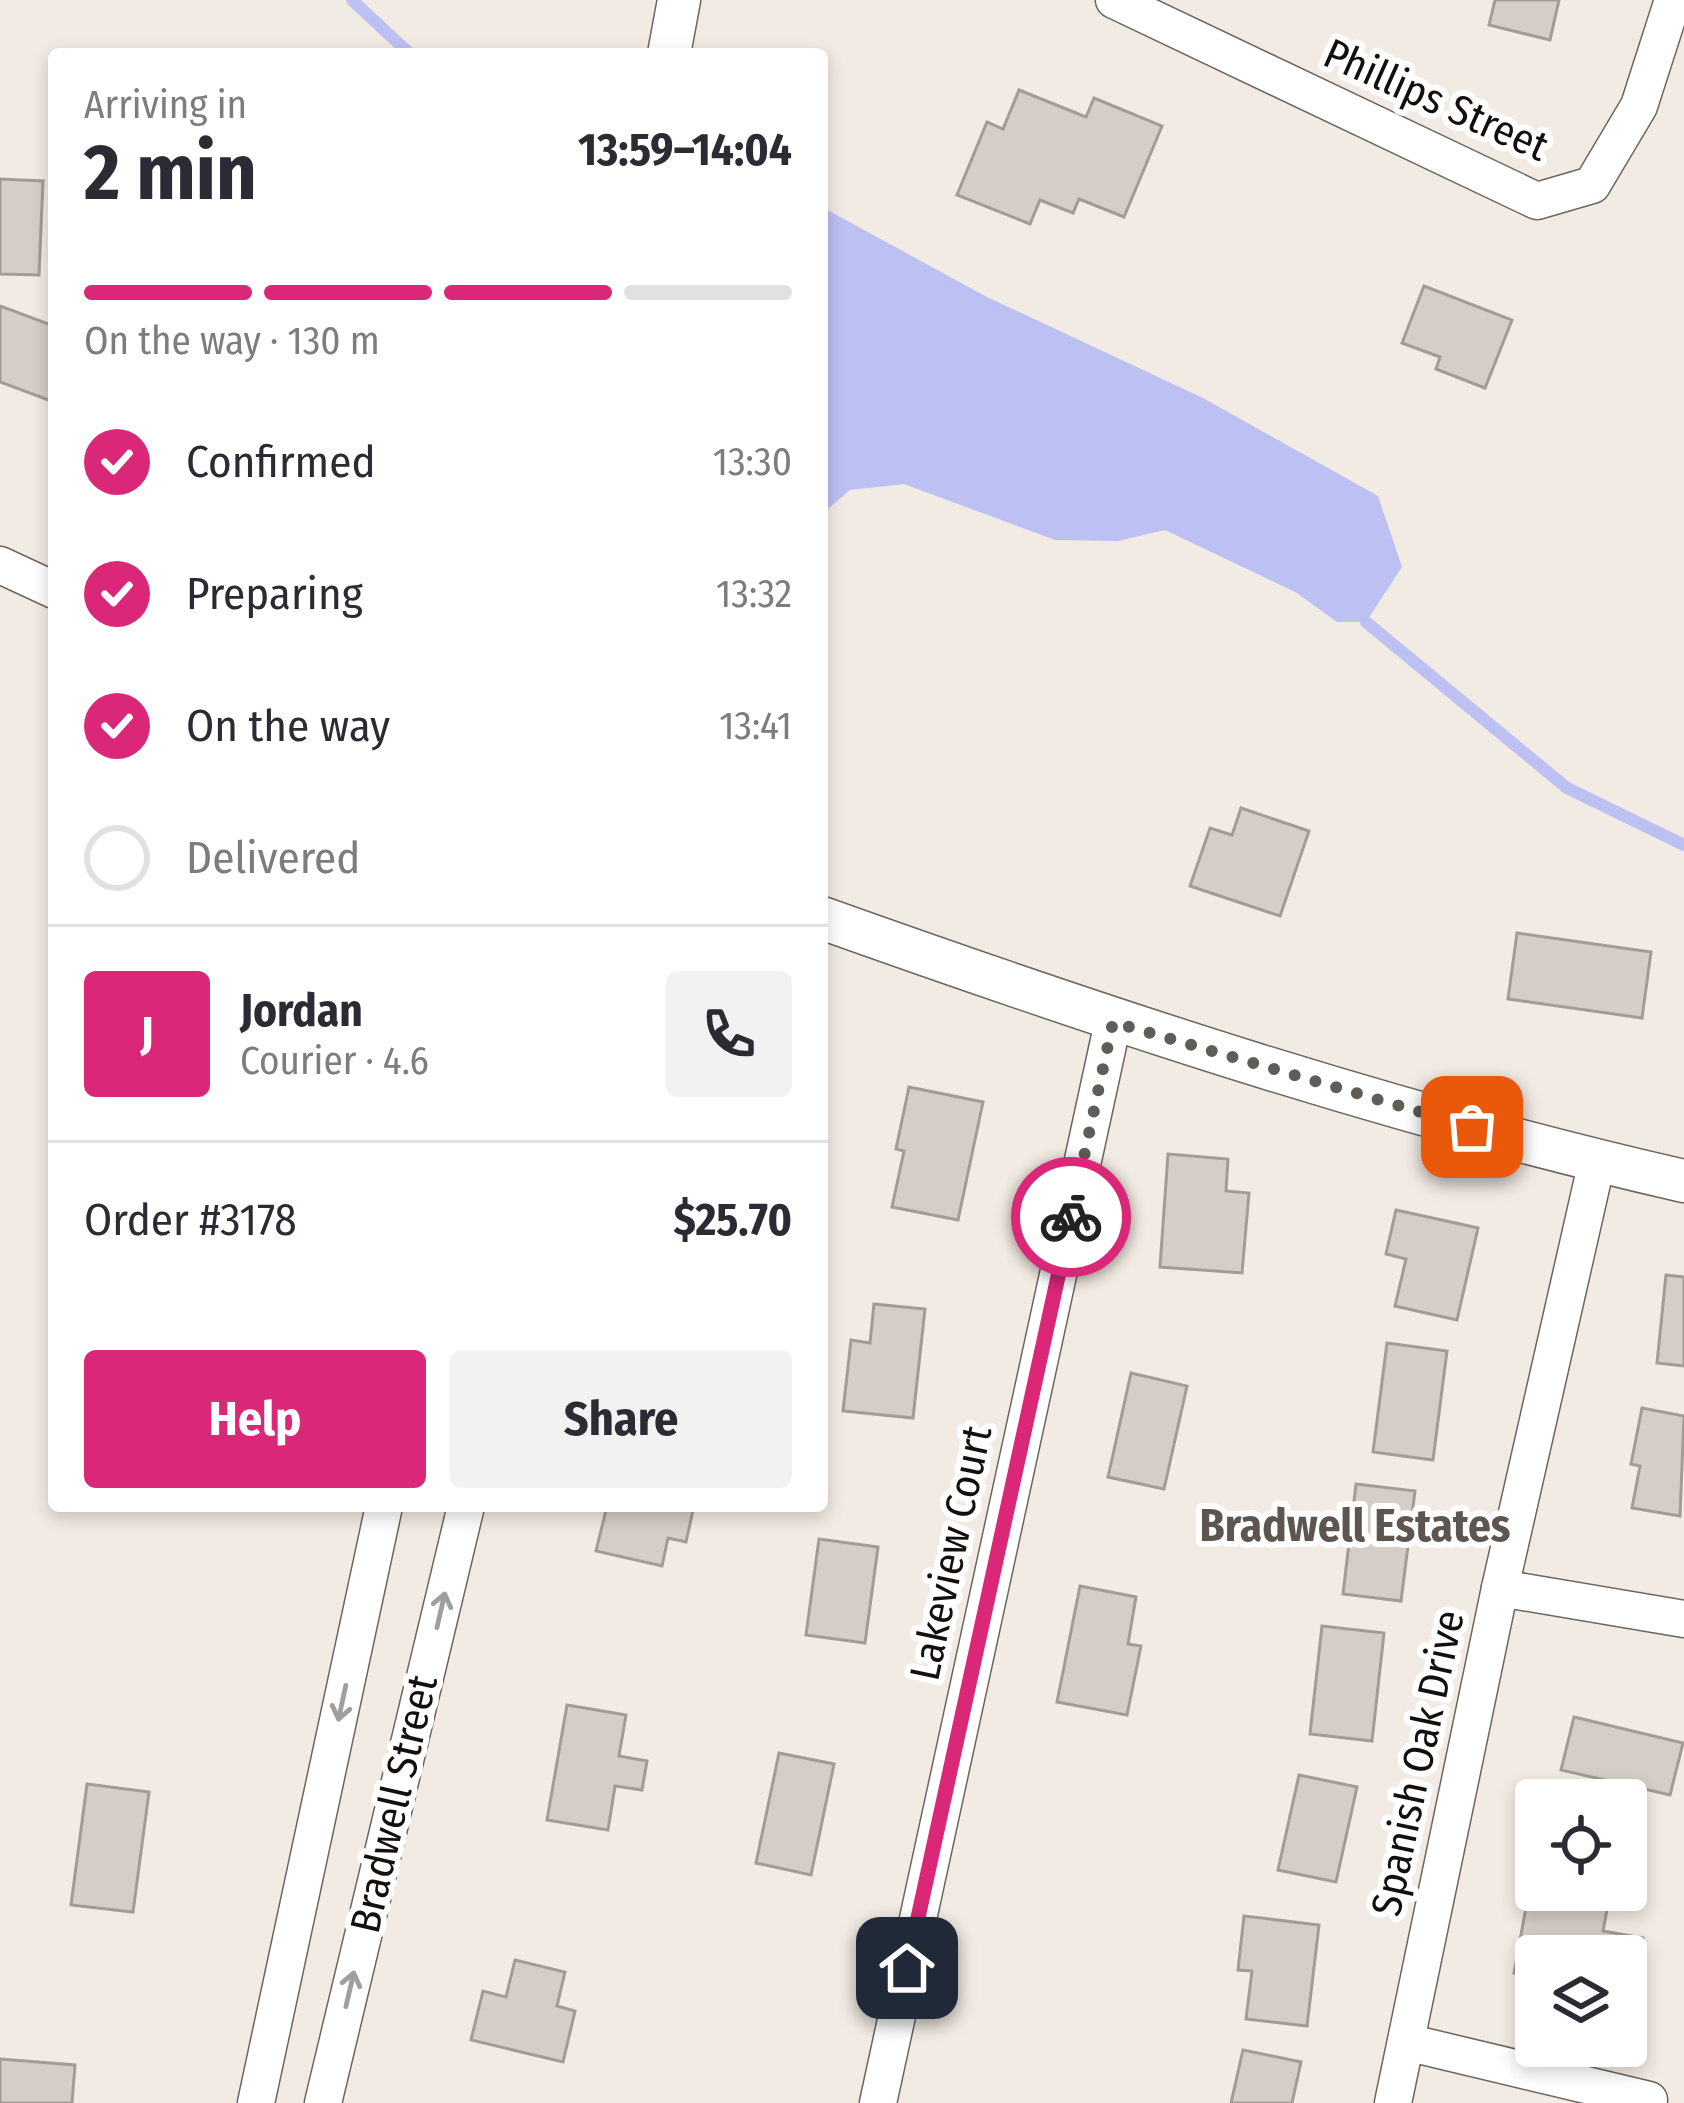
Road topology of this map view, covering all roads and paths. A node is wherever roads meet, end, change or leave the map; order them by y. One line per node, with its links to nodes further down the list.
1 (679, 0): 5 (street)
2 (1114, 0): 4 (street, Phillips Street)
3 (1673, 0): 4 (street, Phillips Street)
4 (1162, 10)
5 (670, 48)
6 (0, 565): 7 (street)
7 (48, 587)
8 (828, 920): 9 (street)
9 (1113, 1022): 10 (street); 20 (street, Lakeview Court)
10 (1597, 1161): 11 (street); 14 (street, Spanish Oak Drive)
11 (1684, 1181)
12 (383, 1512): 18 (street, Bradwell Street, one-way to 18)
13 (465, 1512): 19 (street, Bradwell Street, one-way to 13)
14 (1500, 1588): 15 (street); 16 (street, Spanish Oak Drive)
15 (1684, 1619)
16 (1406, 2042): 17 (street); 21 (street, Spanish Oak Drive)
17 (1649, 2100)
18 (256, 2103)
19 (323, 2103)
20 (878, 2103)
21 (1393, 2103)

